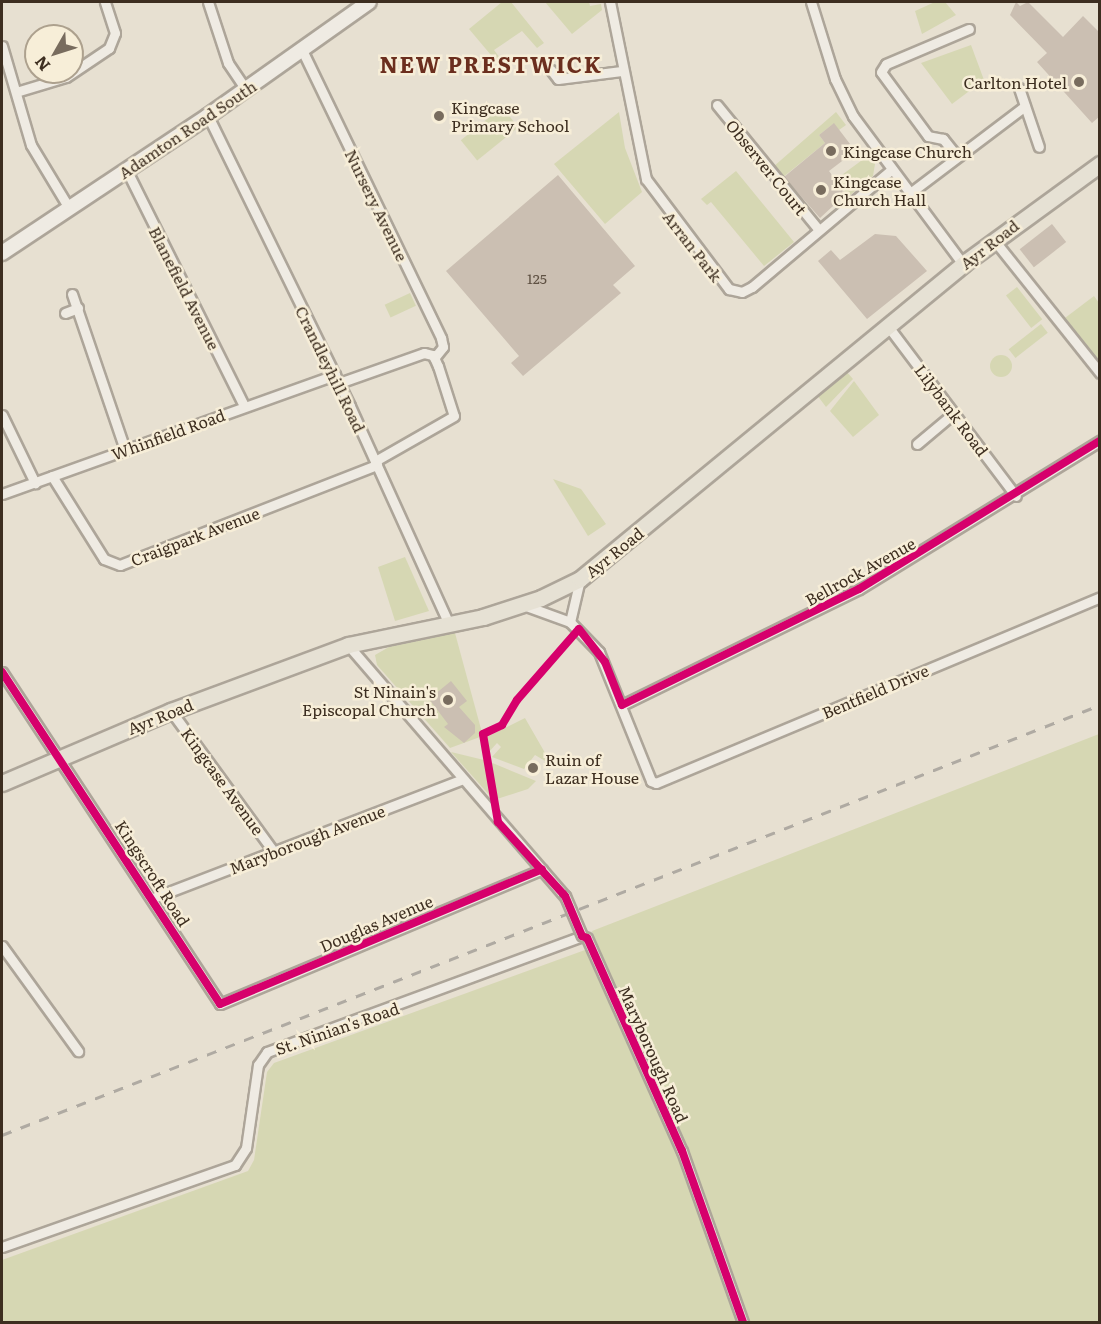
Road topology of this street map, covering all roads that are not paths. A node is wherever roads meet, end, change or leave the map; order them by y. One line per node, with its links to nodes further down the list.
1 (105, 2): 13 (street)
2 (208, 2): 12 (street)
3 (369, 2): 8 (street, Adamton Road South)
4 (610, 2): 10 (street, Arran Park)
5 (811, 2): 20 (street)
6 (969, 29): 18 (street)
7 (2, 46): 13 (street)
8 (302, 50): 12 (street, Adamton Road South); 32 (street, Nursery Avenue)
9 (551, 70): 10 (street)
10 (622, 71): 24 (street, Arran Park)
11 (1019, 88): 15 (street)
12 (246, 90): 16 (street, Adamton Road South)
13 (16, 92): 23 (street)
14 (717, 105): 24 (street, Observer Court)
15 (1025, 106): 17 (street); 18 (street)
16 (208, 116): 21 (street, Adamton Road South); 34 (street, Crandleyhill Road)
17 (1039, 147)
18 (956, 155): 22 (street)
19 (1100, 164): 25 (main road, Ayr Road)
20 (892, 169): 22 (street); 24 (street, Arran Park)
21 (127, 171): 23 (street, Adamton Road South); 35 (street, Blanefield Avenue)
22 (910, 193): 27 (street)
23 (69, 208): 26 (street, Adamton Road South)
24 (818, 229)
25 (994, 240): 27 (main road, Ayr Road); 33 (street)
26 (2, 253)
27 (963, 264): 31 (main road, Ayr Road)
28 (72, 294): 29 (street)
29 (78, 308): 30 (street); 40 (street)
30 (65, 313)
31 (887, 325): 36 (street, Lilybank Road); 46 (main road, Ayr Road)
32 (434, 357): 34 (street, Whinfield Road); 41 (street, Craigpark Avenue)
33 (1100, 373)
34 (337, 379): 35 (street, Whinfield Road); 41 (street, Crandleyhill Road)
35 (244, 406): 40 (street, Whinfield Road)
36 (954, 413): 39 (street); 45 (street, Lilybank Road)
37 (2, 415): 43 (street)
38 (1100, 441): 45 (street, Bellrock Avenue)
39 (917, 444)
40 (125, 450): 42 (street, Whinfield Road)
41 (376, 463): 42 (street, Craigpark Avenue); 50 (street, Crandleyhill Road)
42 (52, 476): 43 (street, Whinfield Road)
43 (35, 483): 44 (street, Whinfield Road)
44 (2, 494)
45 (1016, 496): 53 (street, Bellrock Avenue)
46 (580, 579): 48 (main road, Ayr Road); 49 (street)
47 (1100, 597): 53 (street, Bentfield Drive)
48 (523, 605): 49 (street); 50 (main road, Ayr Road)
49 (570, 622): 53 (street)
50 (449, 624): 51 (main road, Ayr Road)
51 (348, 645): 54 (main road, Ayr Road); 56 (street, Maryborough Road)
52 (2, 672): 55 (street, Kingscroft Road)
53 (622, 705)
54 (171, 711): 55 (main road, Ayr Road); 58 (street, Kingcase Avenue)
55 (61, 758): 57 (main road, Ayr Road); 60 (street, Kingscroft Road)
56 (461, 780): 58 (street, Maryborough Avenue); 59 (street, Maryborough Road)
57 (2, 783)
58 (274, 852): 60 (street, Maryborough Avenue)
59 (542, 868): 61 (street, Maryborough Road, bridge); 63 (street, Douglas Avenue)
60 (153, 898): 63 (street, Kingscroft Road)
61 (582, 936): 65 (street, St. Ninian's Road); 66 (street, Maryborough Road)
62 (2, 946): 64 (street)
63 (220, 1004)
64 (78, 1051)
65 (2, 1247)
66 (743, 1323)

